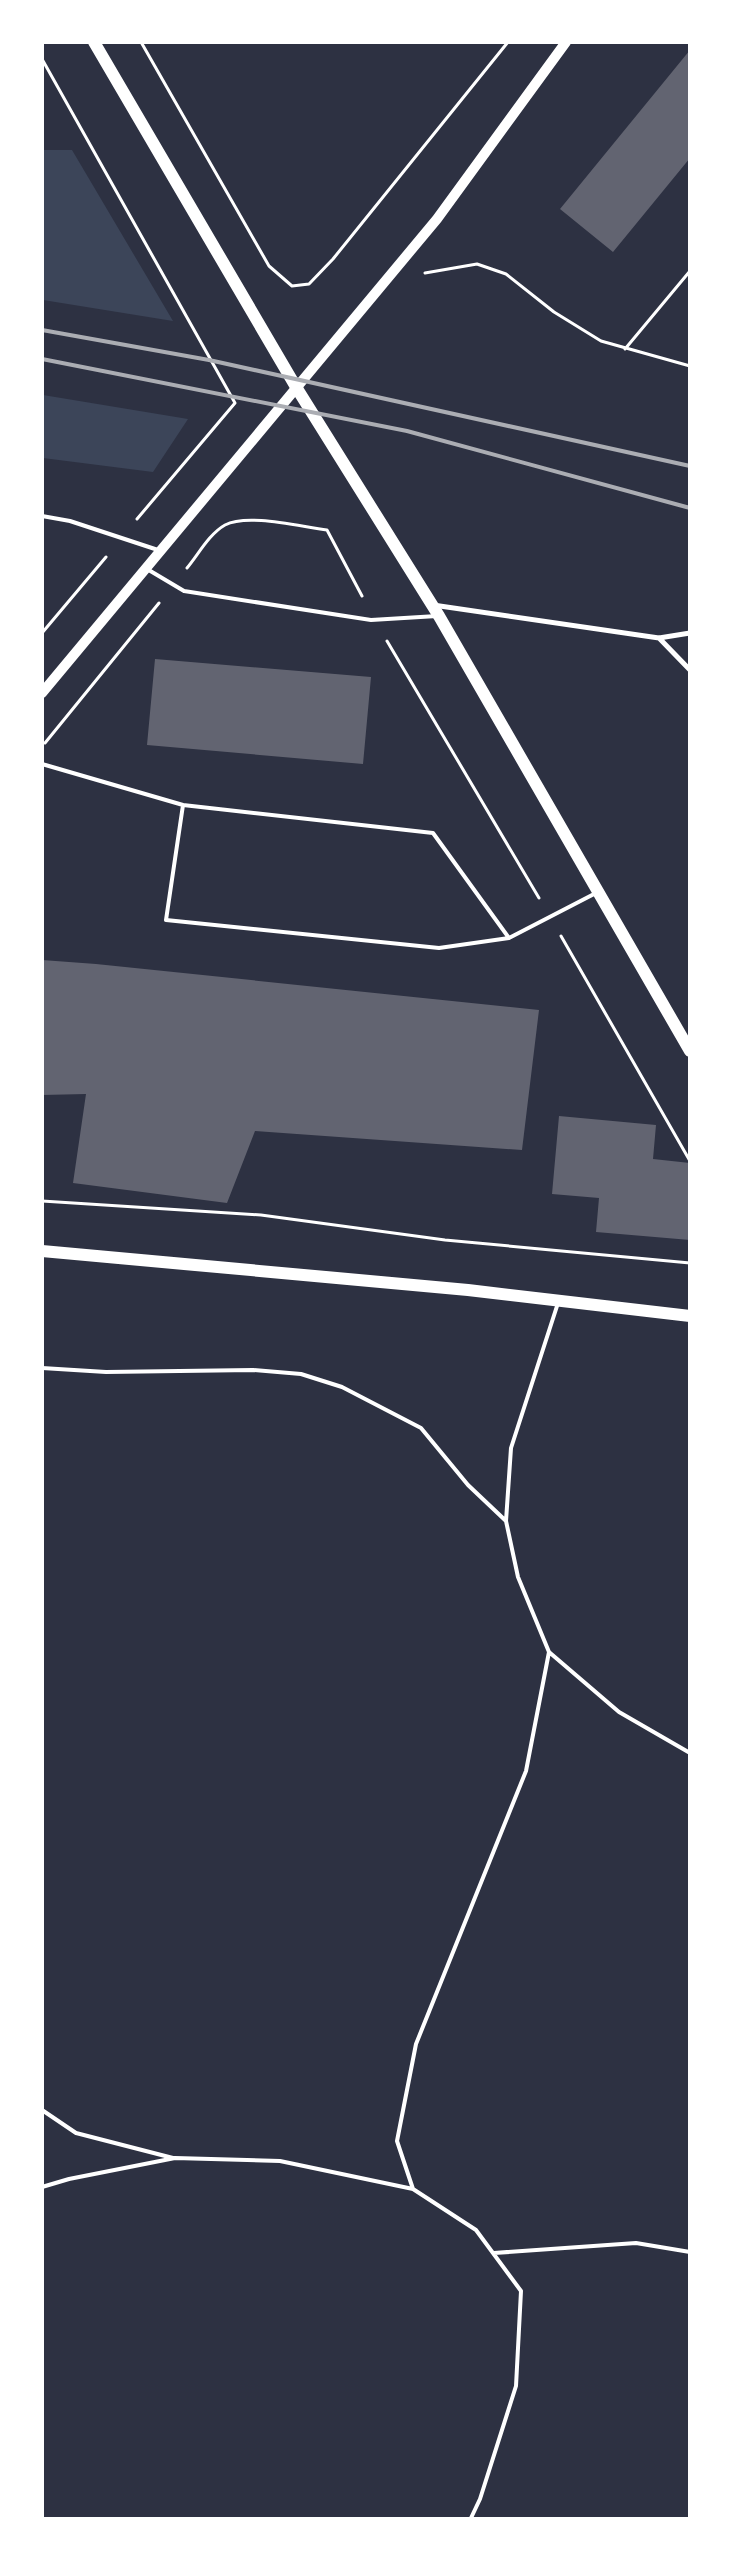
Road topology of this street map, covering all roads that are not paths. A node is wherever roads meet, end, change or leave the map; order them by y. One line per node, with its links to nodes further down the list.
1 (94, 42): 3 (main road)
2 (566, 42): 3 (main road)
3 (296, 387): 5 (main road); 7 (main road)
4 (42, 516): 5 (lane)
5 (160, 551): 6 (main road)
6 (146, 568): 8 (lane); 12 (main road)
7 (430, 604): 8 (main road); 10 (street)
8 (439, 616): 15 (main road)
9 (690, 633): 10 (street)
10 (658, 638): 11 (street)
11 (690, 670)
12 (42, 693)
13 (42, 764): 14 (lane)
14 (183, 806): 16 (lane); 16 (lane)
15 (598, 892): 16 (lane); 17 (main road)
16 (509, 938)
17 (690, 1051)
18 (42, 1251): 19 (main road)
19 (558, 1301): 20 (main road); 22 (lane)
20 (690, 1316)
21 (42, 1368): 22 (lane)
22 (506, 1521): 23 (lane)
23 (549, 1652): 24 (lane); 28 (lane)
24 (690, 1753)
25 (42, 2110): 26 (lane)
26 (175, 2158): 27 (lane); 28 (lane)
27 (42, 2188)
28 (412, 2189): 30 (lane)
29 (690, 2252): 30 (lane)
30 (494, 2253): 31 (lane)
31 (471, 2518)

